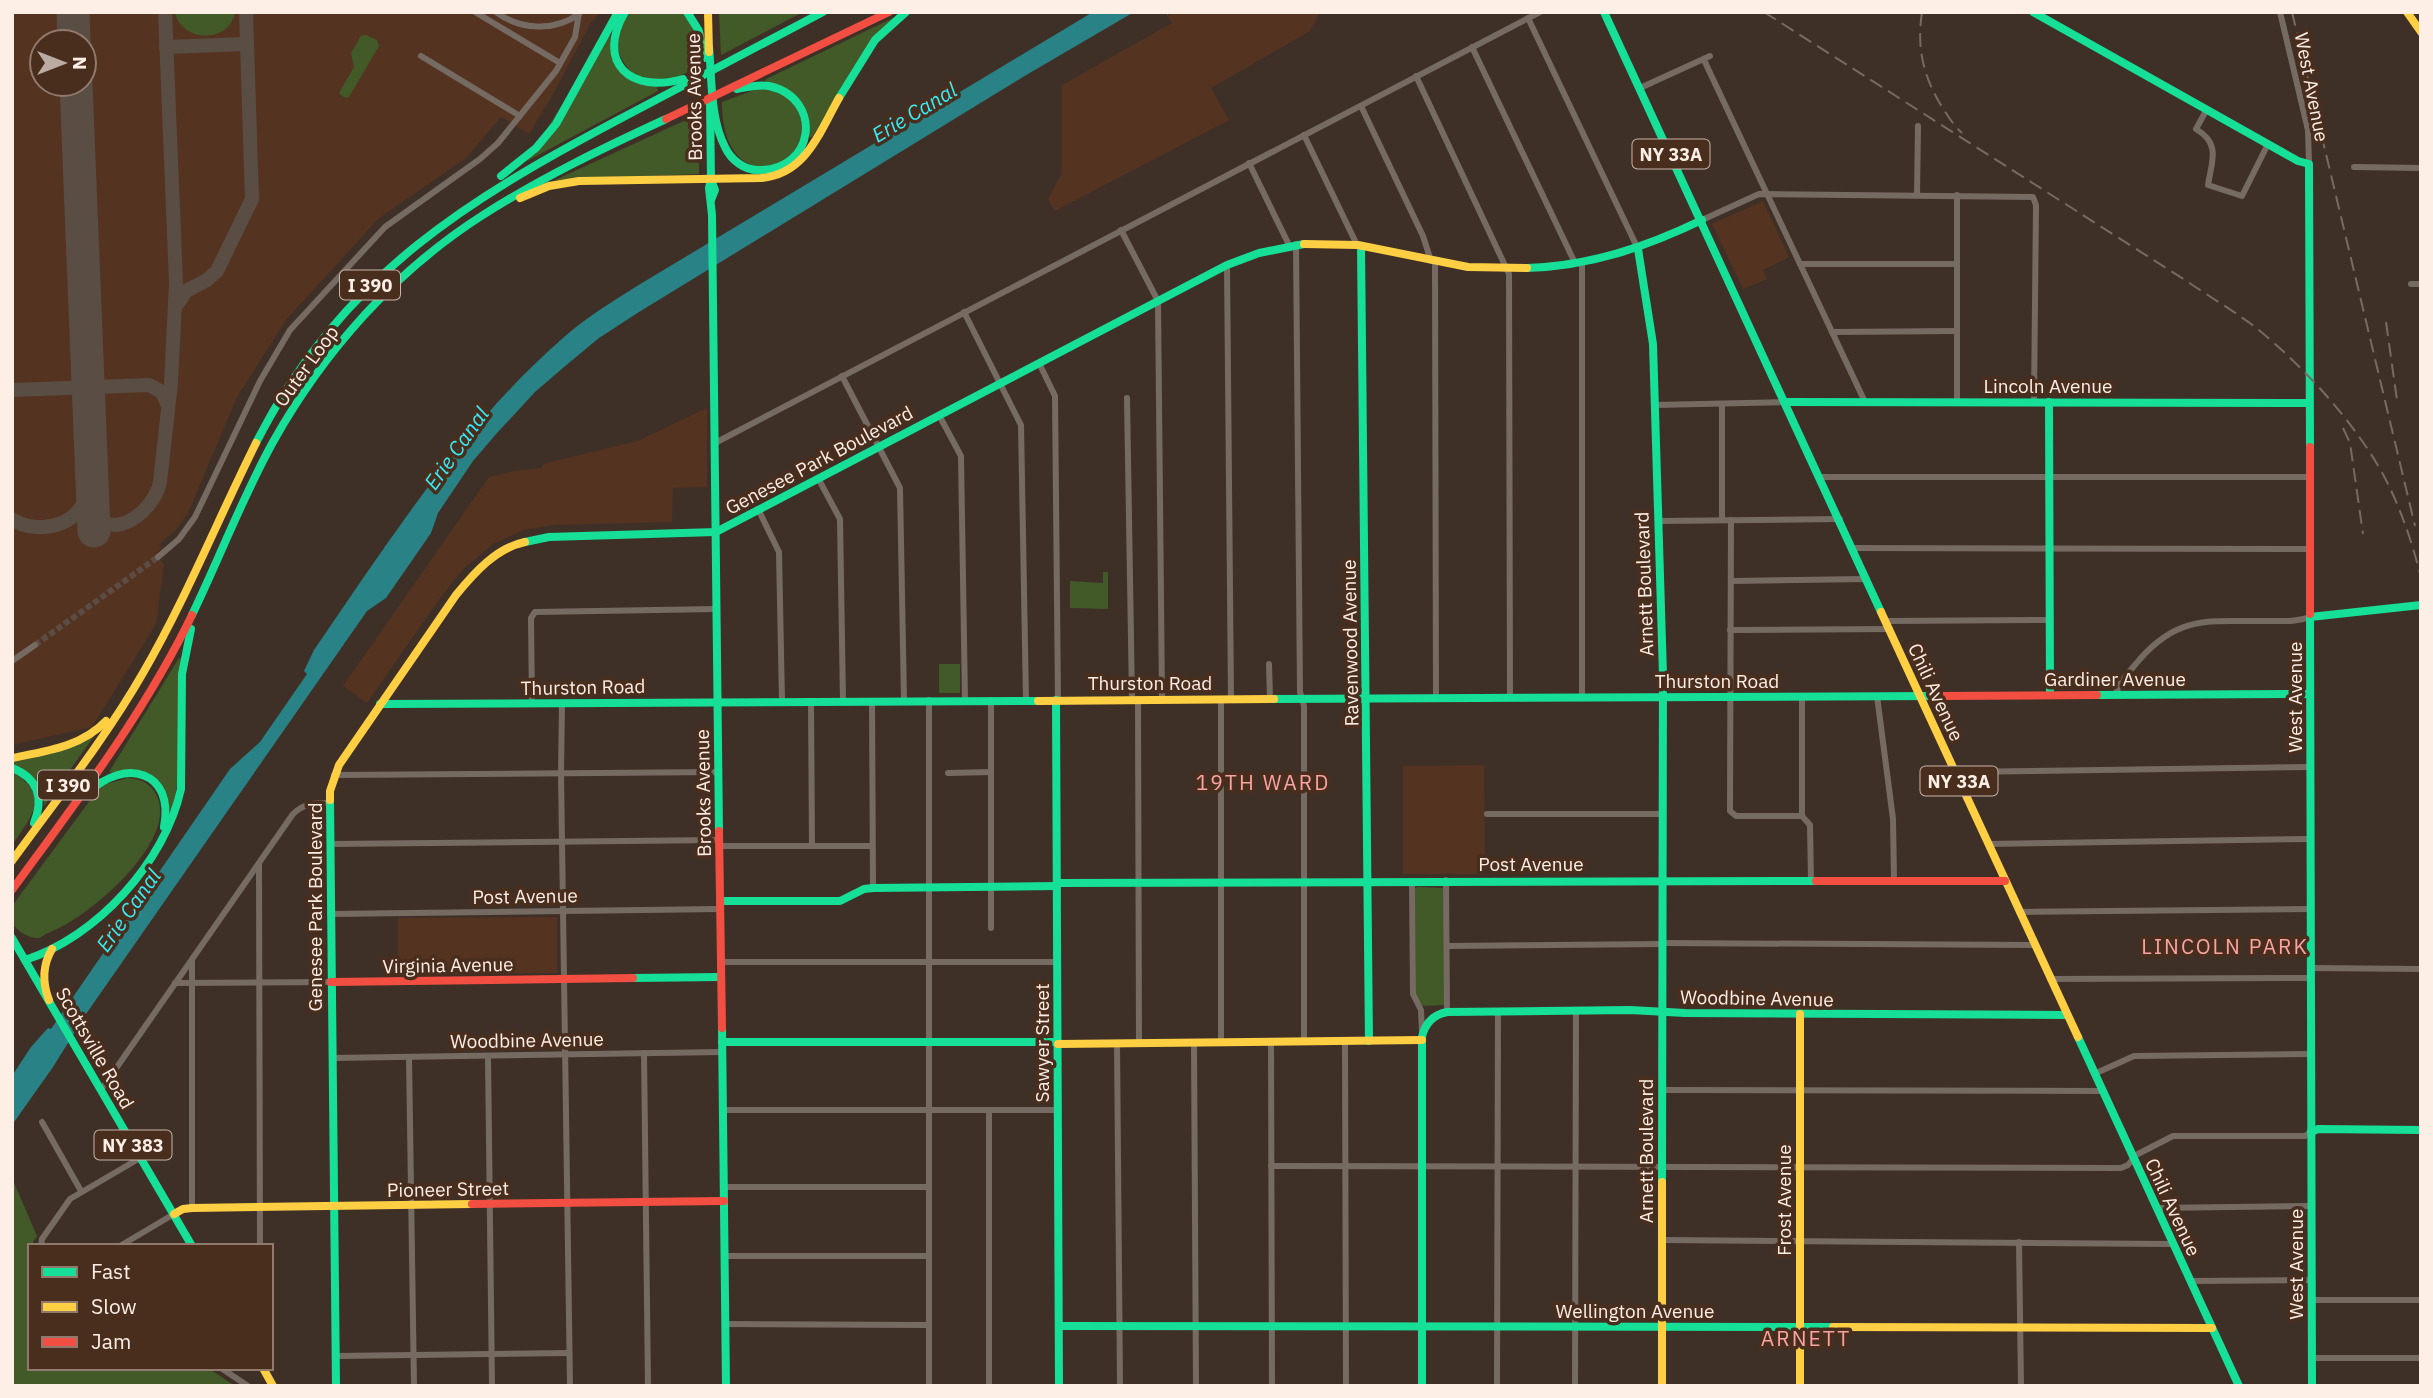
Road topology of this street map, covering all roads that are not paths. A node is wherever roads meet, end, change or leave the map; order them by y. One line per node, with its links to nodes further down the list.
1 (475, 12): 25 (street)
2 (496, 12): 19 (street)
3 (505, 12): 19 (street)
4 (618, 12): 45 (main road)
5 (625, 12): 26 (main road)
6 (687, 12): 23 (main road)
7 (708, 12): 23 (main road, Brooks Avenue)
8 (822, 12): 26 (main road, Outer Loop / I 390)
9 (889, 12): 29 (main road, Outer Loop / I 390)
10 (905, 12): 41 (main road)
11 (1539, 12): 17 (street)
12 (1604, 12): 28 (main road, Chili Avenue / NY 33A)
13 (2033, 12): 31 (main road)
14 (2280, 12): 38 (street, West Avenue)
15 (2407, 12): 20 (main road)
16 (580, 13): 18 (street); 21 (street)
17 (1528, 18): 22 (street); 51 (street, Arnett Boulevard)
18 (559, 24): 19 (street); 21 (street)
19 (527, 25)
20 (2421, 32)
21 (570, 45): 25 (street)
22 (1472, 47): 27 (street); 53 (street)
23 (706, 49): 33 (main road)
24 (421, 56): 32 (street)
25 (561, 63): 32 (street)
26 (716, 69): 45 (main road, Outer Loop / I 390)
27 (1416, 76): 30 (street); 57 (street)
28 (1640, 88): 42 (street); 46 (main road, Chili Avenue / NY 33A)
29 (721, 92): 33 (main road); 48 (main road, Outer Loop / I 390)
30 (1361, 106): 35 (street); 52 (street)
31 (2207, 109): 36 (main road); 36 (street)
32 (520, 116): 93 (street)
33 (714, 120): 41 (main road, Brooks Avenue)
34 (1918, 126): 43 (street)
35 (1304, 135): 37 (street); 50 (street, Ravenwood Avenue)
36 (2268, 144): 38 (main road)
37 (1250, 163): 47 (street); 49 (street)
38 (2309, 164): 73 (main road, West Avenue)
39 (2354, 167): 40 (street)
40 (2421, 168)
41 (711, 180): 48 (main road); 77 (main road, Brooks Avenue)
42 (1767, 194): 43 (street); 46 (street); 54 (street)
43 (1917, 195): 44 (street)
44 (1957, 195): 55 (street); 71 (street)
45 (450, 216): 137 (main road, Outer Loop / I 390)
46 (1702, 220): 51 (main road, Genesee Park Boulevard); 68 (main road, Chili Avenue / NY 33A)
47 (1121, 230): 60 (street); 61 (street)
48 (453, 234): 89 (main road, Outer Loop / I 390)
49 (1293, 245): 50 (main road, Genesee Park Boulevard); 56 (main road, Genesee Park Boulevard); 122 (street)
50 (1359, 245): 52 (main road, Genesee Park Boulevard); 112 (main road, Ravenwood Avenue)
51 (1638, 249): 53 (main road, Genesee Park Boulevard); 74 (main road, Arnett Boulevard)
52 (1433, 261): 57 (main road, Genesee Park Boulevard); 113 (street)
53 (1578, 263): 57 (main road, Genesee Park Boulevard); 115 (street)
54 (1800, 264): 55 (street); 63 (street)
55 (1957, 264): 62 (street)
56 (1227, 265): 60 (main road, Genesee Park Boulevard); 120 (street)
57 (1507, 268): 114 (street)
58 (2410, 284): 59 (street)
59 (2421, 284)
60 (1158, 301): 64 (main road, Genesee Park Boulevard); 118 (street)
61 (964, 312): 65 (street); 66 (street)
62 (1957, 331): 63 (street); 70 (street)
63 (1832, 332): 69 (street)
64 (1039, 363): 66 (main road, Genesee Park Boulevard); 128 (street)
65 (842, 376): 77 (street); 78 (street)
66 (1000, 383): 76 (main road, Genesee Park Boulevard); 127 (street)
67 (1127, 398): 117 (street)
68 (1786, 402): 69 (main road, Lincoln Avenue); 75 (street); 80 (main road, Chili Avenue / NY 33A)
69 (1865, 402): 70 (main road, Lincoln Avenue)
70 (1957, 402): 71 (main road, Lincoln Avenue)
71 (2034, 402): 72 (main road, Lincoln Avenue)
72 (2049, 402): 73 (main road, Lincoln Avenue); 79 (main road)
73 (2309, 403): 81 (main road, West Avenue)
74 (1655, 405): 75 (street); 87 (main road, Arnett Boulevard)
75 (1722, 405): 85 (street)
76 (939, 415): 78 (main road, Genesee Park Boulevard); 125 (street)
77 (715, 443): 88 (main road, Brooks Avenue)
78 (879, 446): 82 (main road, Genesee Park Boulevard); 123 (street)
79 (2049, 476): 80 (street); 81 (street); 91 (main road)
80 (1820, 477): 84 (main road, Chili Avenue / NY 33A)
81 (2310, 477): 92 (main road, West Avenue)
82 (818, 478): 83 (main road, Genesee Park Boulevard); 131 (street)
83 (758, 509): 88 (main road, Genesee Park Boulevard); 129 (street)
84 (1840, 519): 86 (street); 90 (main road, Chili Avenue / NY 33A)
85 (1722, 520): 86 (street); 87 (street)
86 (1731, 520): 95 (street)
87 (1658, 521): 116 (main road, Arnett Boulevard)
88 (716, 532): 97 (main road, Brooks Avenue); 135 (main road, Genesee Park Boulevard)
89 (222, 548): 151 (main road, Outer Loop / I 390); 183 (main road)
90 (1853, 548): 91 (street); 94 (main road, Chili Avenue / NY 33A)
91 (2050, 549): 92 (street); 99 (main road)
92 (2310, 549): 98 (main road, West Avenue)
93 (158, 557)
94 (1867, 579): 95 (street); 100 (main road, Chili Avenue / NY 33A)
95 (1731, 580): 101 (street)
96 (2421, 605): 98 (main road)
97 (717, 609): 133 (main road, Brooks Avenue); 136 (street)
98 (2310, 617): 105 (street); 106 (main road, West Avenue)
99 (2050, 620): 100 (street); 107 (main road)
100 (1888, 625): 101 (street); 111 (main road, Chili Avenue / NY 33A)
101 (1730, 630): 109 (street)
102 (35, 645): 103 (street)
103 (12, 661)
104 (1269, 664): 121 (street)
105 (2116, 694): 106 (main road, Gardiner Avenue); 107 (main road, Gardiner Avenue)
106 (2310, 694): 139 (main road, West Avenue)
107 (2050, 695): 111 (main road, Gardiner Avenue)
108 (1877, 696): 110 (main road, Thurston Road); 111 (main road, Thurston Road); 164 (street)
109 (1730, 697): 110 (main road, Thurston Road); 116 (main road, Thurston Road); 150 (street)
110 (1802, 697): 150 (street)
111 (1921, 697): 143 (main road, Chili Avenue / NY 33A)
112 (1366, 698): 113 (main road, Thurston Road); 122 (main road, Thurston Road); 165 (main road, Ravenwood Avenue)
113 (1436, 698): 114 (main road, Thurston Road)
114 (1510, 698): 115 (main road, Thurston Road)
115 (1583, 698): 116 (main road, Thurston Road)
116 (1663, 698): 149 (main road, Arnett Boulevard)
117 (1135, 699): 118 (main road, Thurston Road); 128 (main road, Thurston Road); 170 (street)
118 (1162, 699): 119 (main road, Thurston Road)
119 (1221, 699): 120 (main road, Thurston Road); 168 (street)
120 (1231, 699): 121 (main road, Thurston Road)
121 (1270, 699): 122 (main road, Thurston Road)
122 (1302, 699): 169 (street)
123 (904, 700): 124 (main road, Thurston Road); 132 (main road, Thurston Road)
124 (929, 700): 125 (main road, Thurston Road); 173 (street)
125 (965, 700): 126 (main road, Thurston Road)
126 (991, 700): 127 (main road, Thurston Road); 142 (street)
127 (1026, 700): 128 (main road, Thurston Road)
128 (1057, 700): 171 (main road, Sawyer Street)
129 (782, 701): 130 (main road, Thurston Road); 133 (main road, Thurston Road)
130 (811, 701): 131 (main road, Thurston Road); 157 (street)
131 (843, 701): 132 (main road, Thurston Road)
132 (872, 701): 158 (street)
133 (718, 702): 134 (main road, Thurston Road); 141 (main road, Brooks Avenue)
134 (562, 703): 136 (main road, Thurston Road); 144 (street)
135 (380, 704): 136 (main road, Thurston Road); 146 (main road, Genesee Park Boulevard)
136 (532, 704)
137 (122, 708): 138 (main road); 159 (main road, Outer Loop / I 390)
138 (12, 758)
139 (2310, 767): 143 (street); 152 (main road, West Avenue)
140 (12, 768): 159 (main road)
141 (719, 772): 144 (street); 154 (main road, Brooks Avenue)
142 (991, 772): 145 (street); 174 (street)
143 (1955, 772): 156 (main road, Chili Avenue / NY 33A)
144 (561, 773): 146 (street); 153 (street)
145 (948, 773)
146 (334, 775): 147 (main road, Genesee Park Boulevard)
147 (329, 803): 155 (main road, Genesee Park Boulevard); 160 (street)
148 (1488, 814): 149 (street)
149 (1662, 814): 162 (main road, Arnett Boulevard)
150 (1802, 816): 163 (street)
151 (54, 832): 175 (main road, Outer Loop / I 390); 187 (main road)
152 (2310, 839): 156 (street); 177 (main road, West Avenue)
153 (562, 842): 154 (street); 155 (street); 178 (street)
154 (720, 843): 157 (street); 176 (main road, Brooks Avenue)
155 (330, 844): 180 (main road, Genesee Park Boulevard)
156 (1988, 844): 167 (main road, Chili Avenue / NY 33A)
157 (812, 846): 158 (street)
158 (872, 846): 172 (street)
159 (12, 860)
160 (259, 864): 188 (street); 198 (street)
161 (1446, 880): 162 (main road, Post Avenue); 166 (main road, Post Avenue); 186 (street)
162 (1663, 880): 163 (main road, Post Avenue); 184 (main road, Arnett Boulevard)
163 (1811, 880): 164 (main road, Post Avenue)
164 (1894, 880): 167 (main road, Post Avenue)
165 (1368, 881): 166 (main road, Post Avenue); 169 (main road, Post Avenue); 213 (main road, Ravenwood Avenue)
166 (1412, 881): 203 (street)
167 (2005, 881): 179 (main road, Chili Avenue / NY 33A)
168 (1221, 882): 169 (main road, Post Avenue); 170 (main road, Post Avenue); 216 (street)
169 (1304, 882): 211 (street)
170 (1138, 883): 171 (main road, Post Avenue); 220 (street)
171 (1057, 885): 174 (main road, Post Avenue); 191 (main road, Sawyer Street)
172 (873, 888): 173 (main road, Post Avenue); 176 (main road, Post Avenue)
173 (929, 888): 174 (main road, Post Avenue); 190 (street)
174 (992, 888): 181 (street)
175 (12, 890)
176 (720, 905): 178 (street, Post Avenue); 189 (main road, Brooks Avenue)
177 (2310, 909): 179 (street); 192 (main road, West Avenue)
178 (564, 911): 180 (street, Post Avenue); 196 (street)
179 (2019, 912): 185 (main road, Chili Avenue / NY 33A)
180 (330, 914): 199 (main road, Genesee Park Boulevard)
181 (991, 928)
182 (12, 938): 187 (main road, Scottsville Road / NY 383)
183 (57, 944): 187 (main road); 202 (main road)
184 (1662, 944): 185 (street); 186 (street); 207 (main road, Arnett Boulevard)
185 (2034, 945): 197 (main road, Chili Avenue / NY 33A)
186 (1447, 946): 206 (street)
187 (25, 960): 202 (main road, Scottsville Road / NY 383)
188 (192, 960): 200 (street); 201 (street)
189 (721, 962): 190 (street); 194 (main road, Brooks Avenue)
190 (929, 962): 191 (street); 215 (street)
191 (1057, 962): 218 (main road, Sawyer Street)
192 (2310, 968): 193 (street); 195 (main road, West Avenue)
193 (2421, 969)
194 (721, 977): 196 (main road, Virginia Avenue); 214 (main road, Brooks Avenue)
195 (2310, 978): 197 (street); 224 (main road, West Avenue)
196 (565, 979): 199 (main road, Virginia Avenue); 225 (street)
197 (2050, 979): 209 (main road, Chili Avenue / NY 33A)
198 (259, 982): 199 (street, Virginia Avenue); 201 (street, Virginia Avenue); 261 (street)
199 (331, 982): 227 (main road, Genesee Park Boulevard)
200 (176, 983): 201 (street, Virginia Avenue); 230 (street)
201 (191, 983): 260 (street)
202 (49, 1000): 230 (main road, Scottsville Road / NY 383)
203 (1421, 1010): 206 (street); 210 (street)
204 (1576, 1010): 205 (main road, Woodbine Avenue); 207 (main road, Woodbine Avenue); 247 (street)
205 (1498, 1011): 206 (main road, Woodbine Avenue); 246 (street)
206 (1446, 1012): 210 (main road)
207 (1662, 1012): 208 (main road, Woodbine Avenue); 231 (main road, Arnett Boulevard)
208 (1800, 1014): 209 (main road, Woodbine Avenue); 232 (main road, Frost Avenue)
209 (2066, 1016): 229 (main road, Chili Avenue / NY 33A)
210 (1422, 1039): 213 (main road); 245 (main road)
211 (1304, 1041): 212 (main road); 217 (main road)
212 (1345, 1041): 213 (main road); 244 (street)
213 (1369, 1041)
214 (722, 1042): 215 (main road); 222 (main road, Brooks Avenue)
215 (929, 1042): 218 (main road); 235 (street)
216 (1221, 1042): 217 (main road); 221 (main road)
217 (1271, 1042): 243 (street)
218 (1058, 1043): 219 (main road); 237 (main road, Sawyer Street)
219 (1116, 1043): 220 (main road); 281 (street)
220 (1139, 1043): 221 (main road)
221 (1194, 1043): 282 (street)
222 (722, 1052): 223 (street, Woodbine Avenue); 234 (main road, Brooks Avenue)
223 (643, 1053): 225 (street, Woodbine Avenue); 255 (street)
224 (2311, 1054): 229 (street); 240 (main road, West Avenue)
225 (565, 1055): 226 (street, Woodbine Avenue); 254 (street)
226 (488, 1056): 228 (street, Woodbine Avenue); 256 (street)
227 (332, 1058): 228 (street, Woodbine Avenue); 259 (main road, Genesee Park Boulevard)
228 (410, 1058): 257 (street)
229 (2094, 1074): 233 (main road, Chili Avenue / NY 33A)
230 (101, 1090): 241 (main road, Scottsville Road / NY 383)
231 (1662, 1090): 232 (street); 248 (main road, Arnett Boulevard)
232 (1800, 1091): 233 (street); 249 (main road, Frost Avenue)
233 (2102, 1091): 242 (main road, Chili Avenue / NY 33A)
234 (723, 1110): 235 (street); 251 (main road, Brooks Avenue)
235 (929, 1110): 236 (street); 250 (street)
236 (989, 1110): 237 (street); 309 (street)
237 (1058, 1110): 280 (main road, Sawyer Street)
238 (42, 1122): 252 (street)
239 (2421, 1130): 240 (main road)
240 (2311, 1132): 242 (street); 258 (main road, West Avenue)
241 (140, 1158): 252 (street); 263 (main road, Scottsville Road / NY 383)
242 (2134, 1159): 249 (street); 262 (main road, Chili Avenue / NY 33A)
243 (1272, 1166): 244 (street); 283 (street)
244 (1345, 1166): 245 (street); 284 (street)
245 (1421, 1166): 246 (street); 285 (main road)
246 (1497, 1166): 247 (street); 286 (street)
247 (1575, 1166): 248 (street); 287 (street)
248 (1662, 1166): 249 (street); 264 (main road, Arnett Boulevard)
249 (1800, 1166): 265 (main road, Frost Avenue)
250 (929, 1186): 251 (street); 273 (street)
251 (724, 1187): 253 (main road, Brooks Avenue)
252 (81, 1191): 267 (street)
253 (724, 1201): 255 (main road, Pioneer Street); 272 (main road, Brooks Avenue)
254 (568, 1203): 255 (main road, Pioneer Street); 256 (main road, Pioneer Street); 292 (street)
255 (645, 1203): 306 (street)
256 (490, 1204): 257 (main road, Pioneer Street); 293 (street)
257 (412, 1206): 259 (main road, Pioneer Street); 294 (street)
258 (2311, 1206): 262 (street); 274 (main road, West Avenue)
259 (334, 1207): 261 (main road, Pioneer Street); 295 (main road, Genesee Park Boulevard)
260 (192, 1208): 261 (main road, Pioneer Street); 263 (main road, Pioneer Street)
261 (260, 1208): 270 (street)
262 (2156, 1208): 271 (main road, Chili Avenue / NY 33A)
263 (174, 1214): 268 (street); 269 (main road, Scottsville Road / NY 383)
264 (1662, 1240): 265 (street); 288 (main road, Arnett Boulevard)
265 (1799, 1241): 266 (street); 290 (main road, Frost Avenue)
266 (2019, 1242): 271 (street); 289 (street)
267 (41, 1244)
268 (123, 1244)
269 (191, 1244)
270 (260, 1244)
271 (2173, 1244): 275 (main road, Chili Avenue / NY 33A)
272 (724, 1256): 273 (street); 278 (main road, Brooks Avenue)
273 (929, 1256): 279 (street)
274 (2311, 1280): 275 (street); 276 (main road, West Avenue)
275 (2190, 1281): 291 (main road, Chili Avenue / NY 33A)
276 (2312, 1300): 277 (street); 296 (main road, West Avenue)
277 (2421, 1300)
278 (725, 1324): 279 (street); 307 (main road, Brooks Avenue)
279 (929, 1325): 308 (street)
280 (1059, 1326): 281 (main road, Wellington Avenue); 310 (main road, Sawyer Street)
281 (1119, 1326): 282 (main road, Wellington Avenue); 311 (street)
282 (1196, 1326): 283 (main road, Wellington Avenue); 312 (street)
283 (1272, 1326): 284 (main road, Wellington Avenue); 313 (street)
284 (1346, 1326): 285 (main road, Wellington Avenue); 314 (street)
285 (1422, 1327): 286 (main road, Wellington Avenue); 315 (main road)
286 (1497, 1327): 287 (main road, Wellington Avenue); 316 (street)
287 (1575, 1327): 288 (main road, Wellington Avenue); 317 (street)
288 (1662, 1327): 290 (main road, Wellington Avenue); 318 (main road, Arnett Boulevard)
289 (2022, 1327): 290 (main road, Wellington Avenue); 291 (main road, Wellington Avenue); 320 (street)
290 (1799, 1328): 319 (main road, Frost Avenue)
291 (2212, 1328): 321 (main road, Chili Avenue / NY 33A)
292 (569, 1353): 293 (street); 305 (street)
293 (492, 1354): 294 (street); 304 (street)
294 (414, 1355): 295 (street); 303 (street)
295 (336, 1356): 302 (main road, Genesee Park Boulevard)
296 (2312, 1358): 297 (street); 322 (main road, West Avenue)
297 (2421, 1358)
298 (224, 1370): 300 (street)
299 (264, 1370): 301 (main road)
300 (247, 1386)
301 (273, 1386)
302 (336, 1386)
303 (414, 1386)
304 (492, 1386)
305 (570, 1386)
306 (648, 1386)
307 (726, 1386)
308 (929, 1386)
309 (989, 1386)
310 (1059, 1386)
311 (1120, 1386)
312 (1196, 1386)
313 (1272, 1386)
314 (1346, 1386)
315 (1422, 1386)
316 (1497, 1386)
317 (1575, 1386)
318 (1662, 1386)
319 (1800, 1386)
320 (2021, 1386)
321 (2239, 1386)
322 (2312, 1386)

